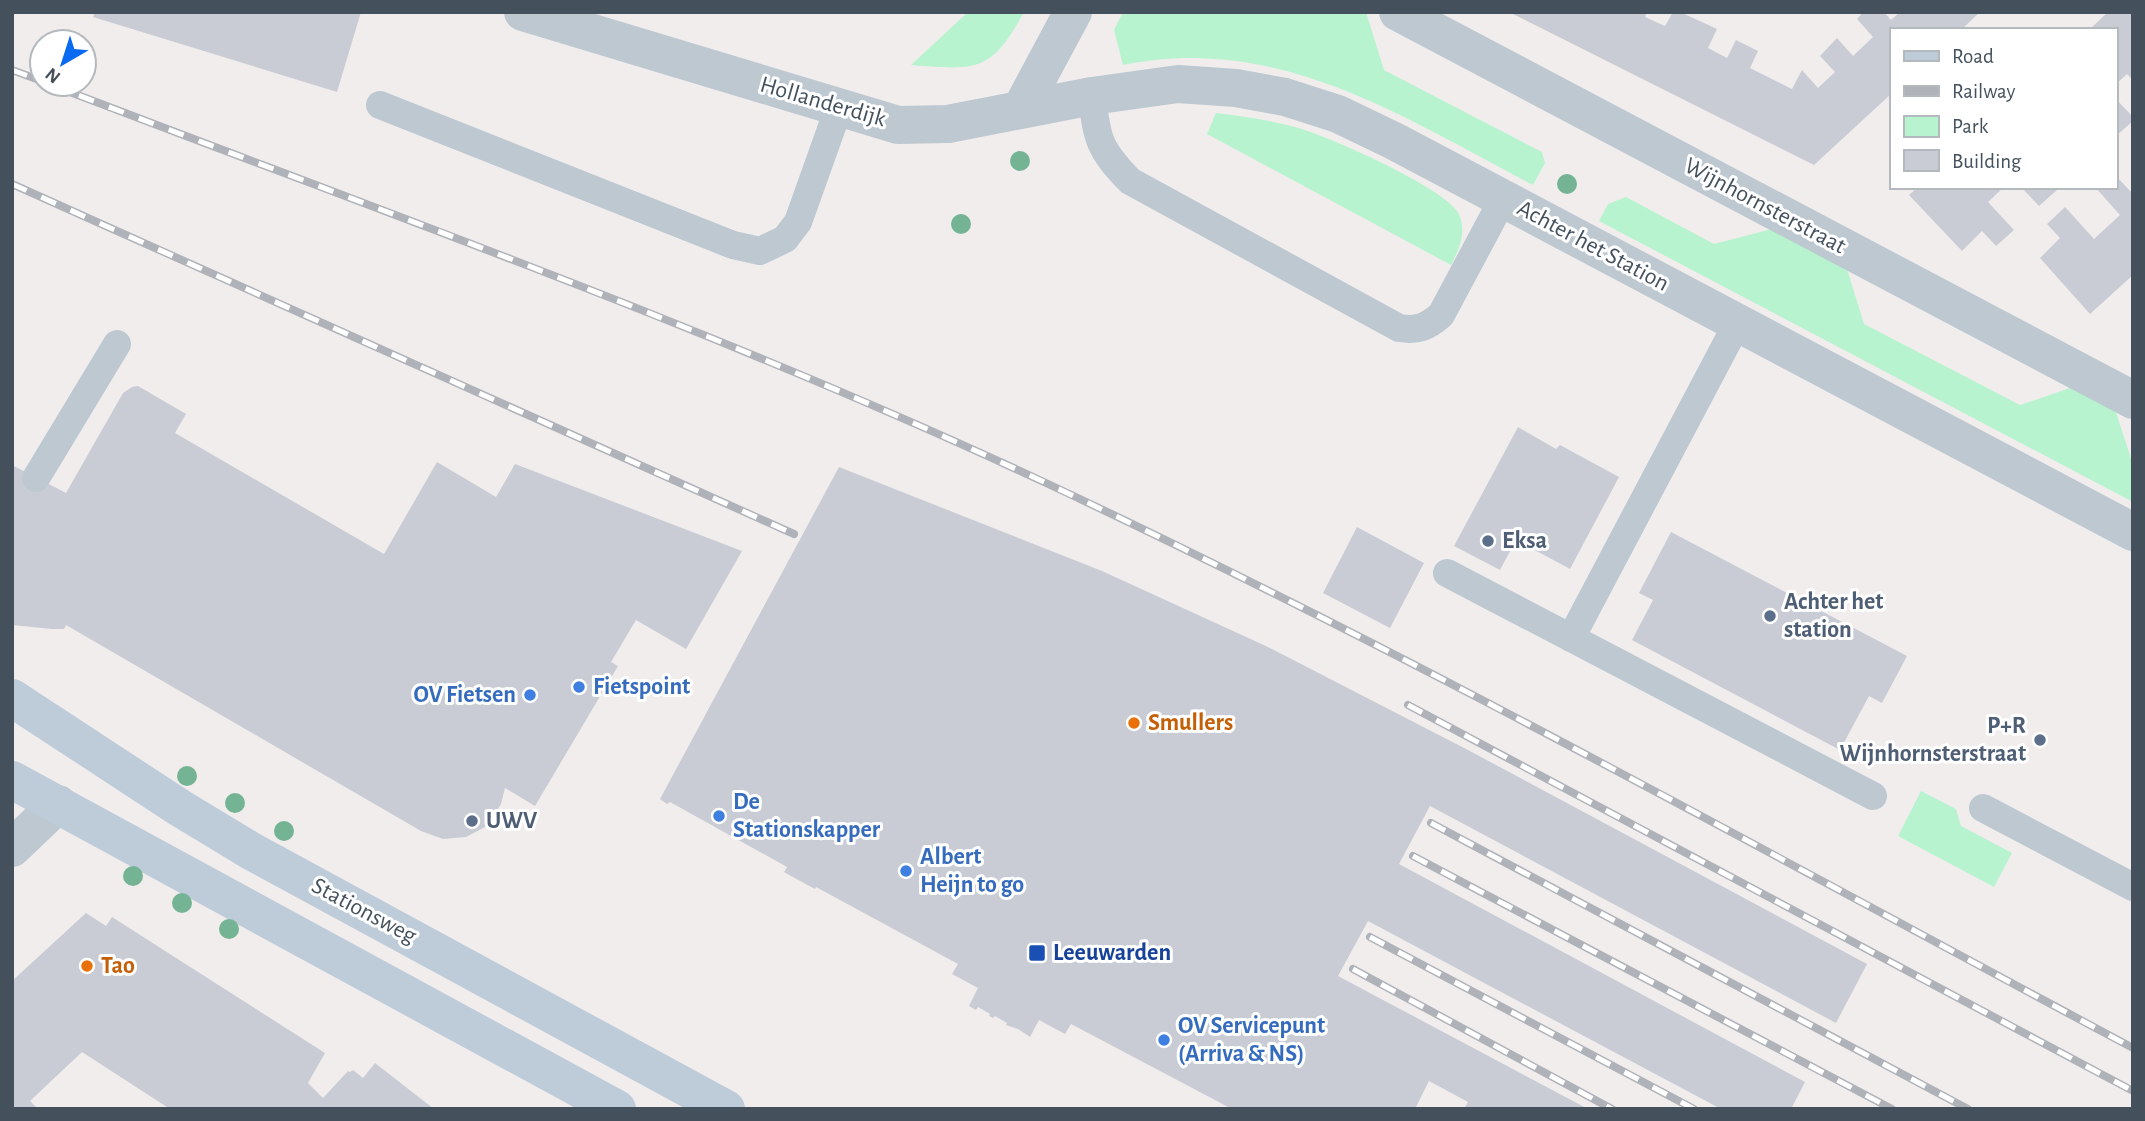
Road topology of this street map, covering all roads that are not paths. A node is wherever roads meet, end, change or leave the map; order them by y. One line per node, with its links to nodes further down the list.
1 (523, 12): 6 (street, Hollanderdijk)
2 (1073, 12): 7 (street)
3 (1398, 12): 11 (street, Wijnhornsterstraat)
4 (1092, 96): 7 (street, Achter het Station); 8 (street, Achter het Station); 8 (lane)
5 (380, 105): 6 (lane)
6 (839, 107): 7 (street, Hollanderdijk)
7 (1021, 109)
8 (1503, 199): 9 (street, Achter het Station)
9 (1738, 322): 13 (street, Achter het Station); 15 (lane)
10 (117, 344): 12 (lane)
11 (2133, 400)
12 (36, 478)
13 (2133, 532)
14 (1447, 573): 15 (lane)
15 (1571, 638): 18 (lane)
16 (12, 698): 24 (main road, Stationsweg)
17 (12, 780): 19 (main road)
18 (1873, 796)
19 (58, 804): 21 (street); 23 (main road)
20 (1983, 808): 22 (lane)
21 (12, 848)
22 (2133, 887)
23 (617, 1109)
24 (726, 1109)

